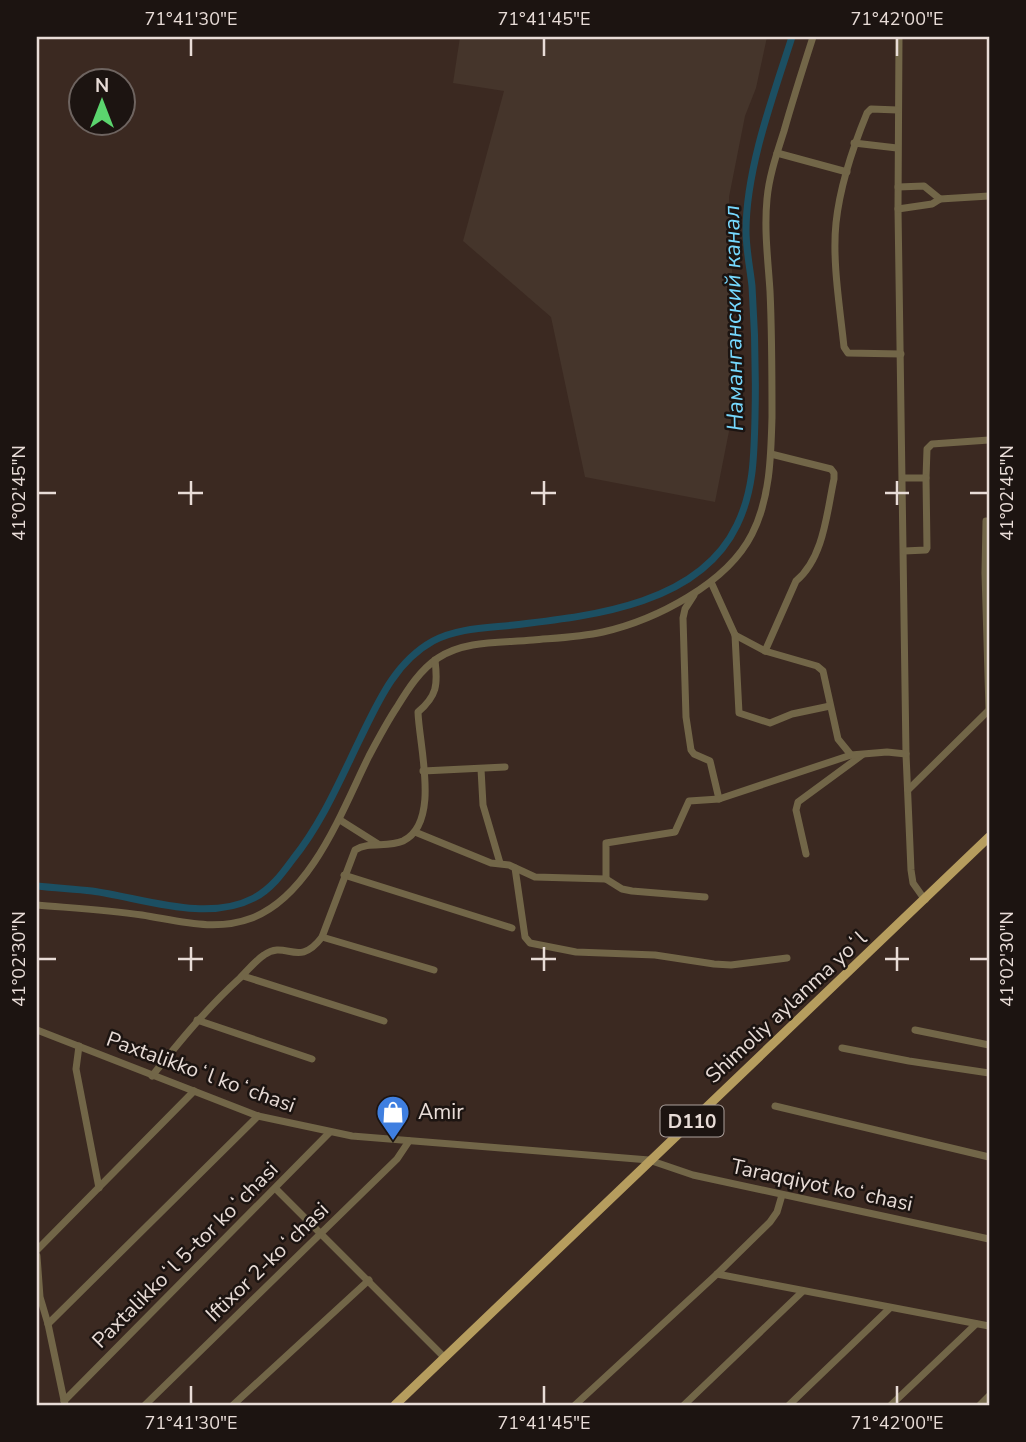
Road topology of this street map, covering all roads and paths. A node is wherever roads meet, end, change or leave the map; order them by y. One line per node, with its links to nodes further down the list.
1 (813, 37): 6 (street)
2 (899, 37): 3 (street)
3 (898, 110): 4 (street); 5 (street)
4 (854, 143): 5 (street); 7 (street)
5 (897, 148): 8 (street)
6 (777, 153): 7 (street); 14 (street)
7 (847, 172): 12 (street)
8 (898, 187): 10 (street); 11 (street)
9 (989, 196): 10 (street)
10 (940, 199): 11 (street)
11 (898, 209): 12 (street)
12 (901, 354): 15 (street)
13 (989, 440): 16 (street)
14 (771, 454): 19 (street); 23 (street)
15 (903, 478): 16 (street); 18 (street)
16 (926, 478): 18 (street)
17 (986, 521): 21 (street)
18 (904, 551): 27 (street)
19 (711, 582): 20 (street); 22 (street)
20 (696, 592): 24 (street); 34 (street)
21 (989, 629): 26 (street)
22 (735, 635): 23 (street); 25 (street)
23 (765, 651): 25 (street)
24 (435, 660): 32 (street); 35 (street)
25 (830, 706): 28 (street)
26 (989, 710): 33 (street)
27 (906, 754): 29 (street); 33 (street)
28 (851, 755): 29 (street); 34 (street)
29 (863, 755): 39 (street)
30 (505, 767): 31 (street)
31 (478, 769): 32 (street); 40 (street)
32 (423, 771): 36 (street)
33 (908, 790): 45 (street)
34 (719, 799): 43 (street)
35 (340, 820): 38 (street); 46 (street)
36 (415, 832): 38 (street); 40 (street)
37 (989, 837): 45 (main road, Shimoliy aylanma yoʻl / D110)
38 (380, 845): 42 (street)
39 (806, 854)
40 (496, 863): 41 (street)
41 (515, 868): 43 (street); 49 (street)
42 (344, 875): 47 (street); 48 (street)
43 (606, 879): 44 (street)
44 (705, 897)
45 (925, 900): 68 (main road, Shimoliy aylanma yoʻl / D110)
46 (37, 905)
47 (512, 928)
48 (322, 937): 50 (street); 51 (street)
49 (787, 958)
50 (434, 970)
51 (243, 976): 52 (street); 53 (street)
52 (197, 1020): 59 (street); 61 (street)
53 (384, 1021)
54 (37, 1030): 57 (street, Paxtalikkoʻl koʻchasi)
55 (915, 1030): 56 (street)
56 (989, 1045)
57 (79, 1046): 61 (street, Paxtalikkoʻl koʻchasi); 69 (street)
58 (842, 1048): 60 (street)
59 (312, 1059)
60 (989, 1073)
61 (152, 1076): 62 (street, Paxtalikkoʻl koʻchasi)
62 (194, 1091): 64 (street, Paxtalikkoʻl koʻchasi); 69 (street)
63 (775, 1105): 67 (street)
64 (258, 1116): 65 (street, Paxtalikkoʻl koʻchasi); 80 (street)
65 (330, 1132): 66 (street, Paxtalikkoʻl koʻchasi); 70 (street, Paxtalikkoʻl 5-tor koʻchasi)
66 (409, 1141): 68 (street, Paxtalikkoʻl koʻchasi); 72 (street, Iftixor 2-koʻchasi)
67 (989, 1157)
68 (649, 1160): 71 (street, Taraqqiyot koʻchasi); 83 (main road, Shimoliy aylanma yoʻl / D110)
69 (99, 1188): 74 (street)
70 (276, 1189): 72 (street); 85 (street, Paxtalikkoʻl 5-tor koʻchasi)
71 (782, 1195): 73 (street, Taraqqiyot koʻchasi); 76 (street)
72 (321, 1233): 77 (street); 86 (street, Iftixor 2-koʻchasi)
73 (989, 1239)
74 (37, 1250)
75 (37, 1256): 80 (street)
76 (717, 1274): 78 (street); 89 (street)
77 (369, 1280): 83 (street); 87 (street)
78 (803, 1291): 79 (street); 90 (street)
79 (890, 1308): 81 (street); 91 (street)
80 (48, 1324): 85 (street)
81 (976, 1324): 82 (street); 92 (street)
82 (989, 1326)
83 (444, 1358): 88 (main road, Shimoliy aylanma yoʻl / D110)
84 (989, 1395): 93 (street)
85 (65, 1403)
86 (145, 1405)
87 (233, 1405)
88 (395, 1405)
89 (575, 1405)
90 (684, 1405)
91 (789, 1405)
92 (891, 1405)
93 (980, 1405)

